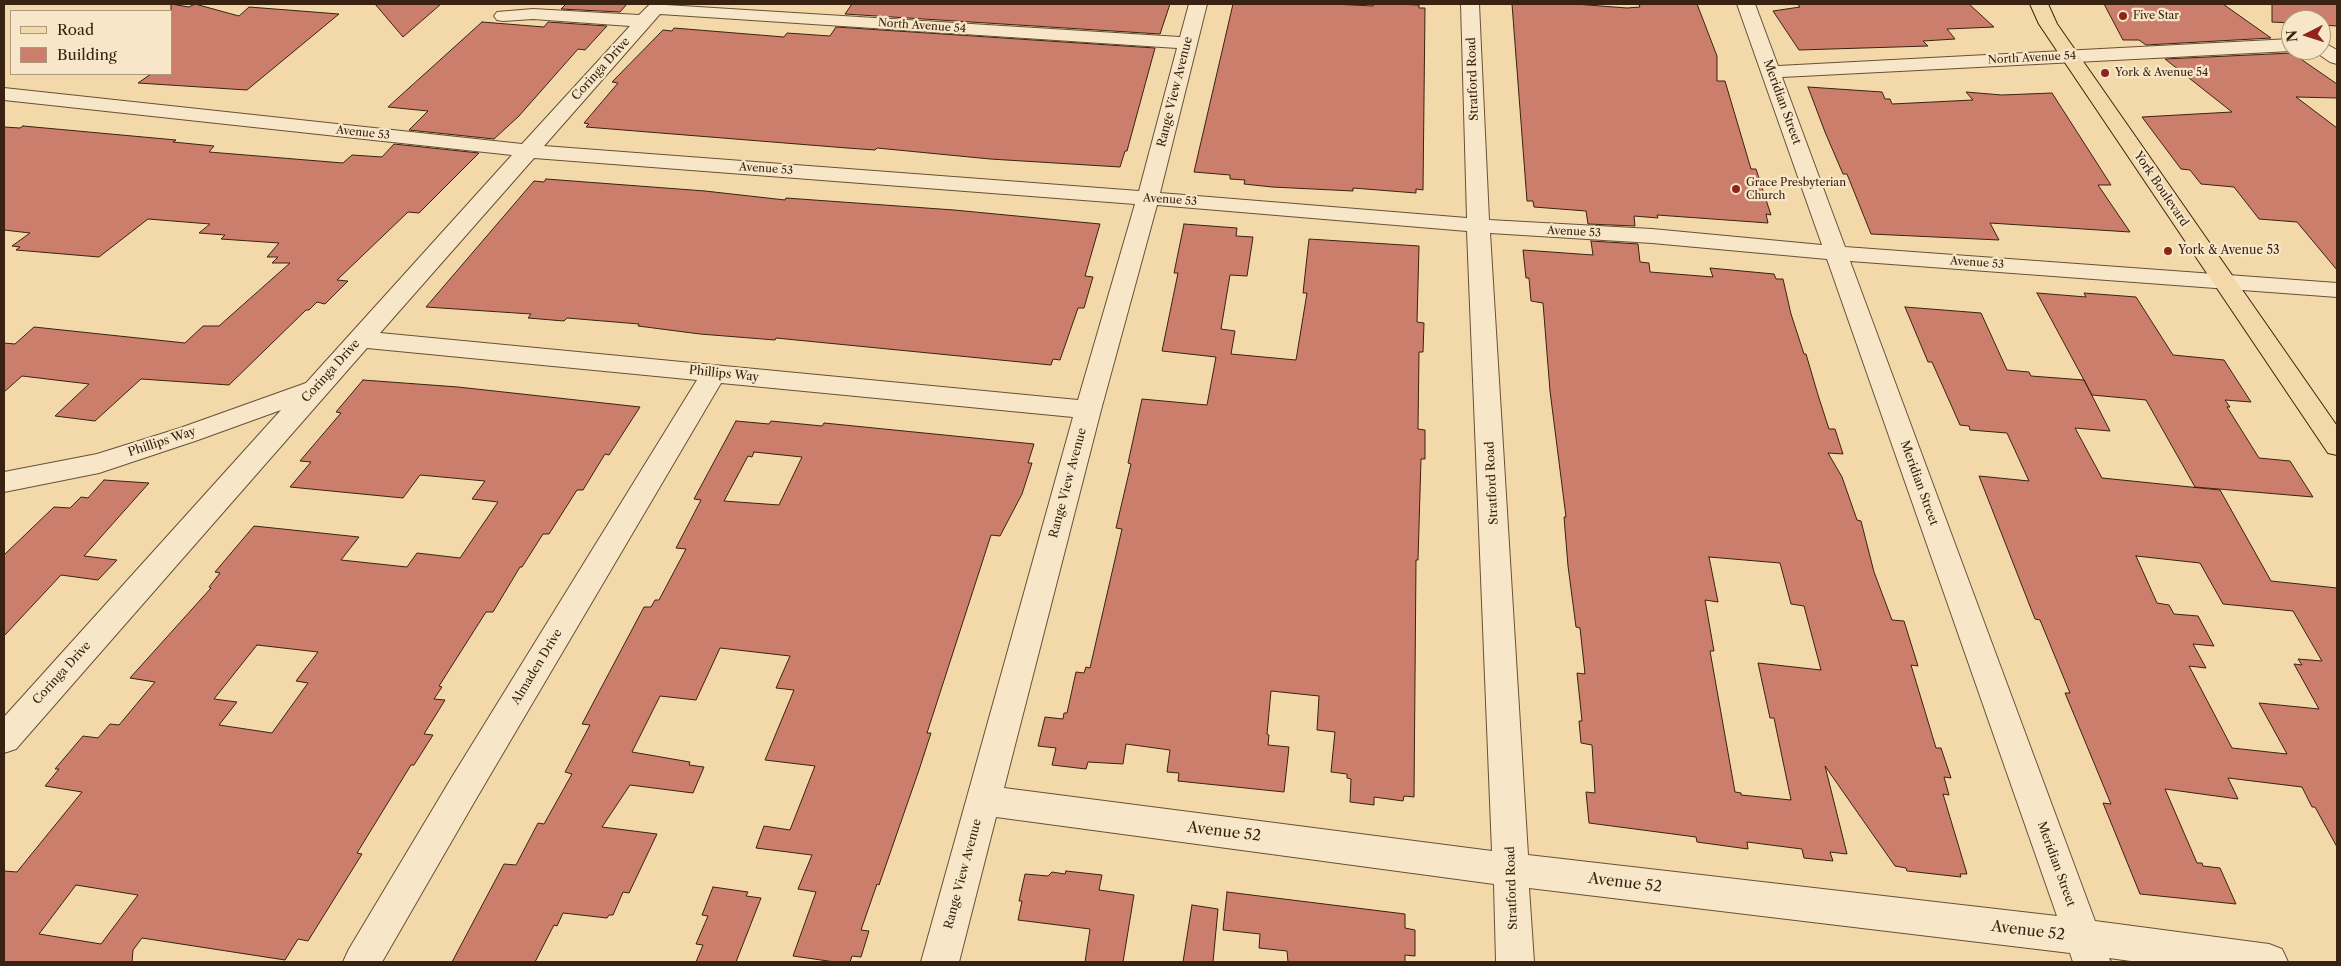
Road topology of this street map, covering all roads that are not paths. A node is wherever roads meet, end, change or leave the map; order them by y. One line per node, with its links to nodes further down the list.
1 (1198, 4): 7 (street, Range View Avenue)
2 (1470, 4): 14 (street, Stratford Road)
3 (1746, 4): 10 (street, Meridian Street)
4 (2040, 4): 9 (main road, York Boulevard)
5 (653, 11): 6 (street, North Avenue 54); 7 (street, North Avenue 54); 12 (street, Coringa Drive)
6 (503, 16)
7 (1187, 43): 13 (street, Range View Avenue)
8 (2281, 45): 9 (street, North Avenue 54)
9 (2068, 55): 10 (street, North Avenue 54); 16 (main road, York Boulevard)
10 (1772, 72): 15 (street, Meridian Street)
11 (4, 94): 12 (street, Avenue 53)
12 (528, 150): 13 (street, Avenue 53); 18 (street, Coringa Drive)
13 (1148, 198): 14 (street, Avenue 53); 21 (street, Range View Avenue)
14 (1478, 225): 15 (street, Avenue 53); 26 (street, Stratford Road)
15 (1836, 253): 16 (street, Avenue 53); 27 (street, Meridian Street)
16 (2223, 280): 17 (street, Avenue 53); 22 (main road, York Boulevard)
17 (2337, 290)
18 (359, 339): 19 (street, Phillips Way); 20 (street, Coringa Drive)
19 (714, 373): 21 (street, Phillips Way); 28 (street, Almaden Drive)
20 (316, 388): 23 (street, Phillips Way); 24 (street, Coringa Drive)
21 (1088, 410): 25 (street, Range View Avenue)
22 (2337, 446)
23 (4, 482)
24 (4, 739)
25 (983, 800): 26 (street, Avenue 52); 29 (street, Range View Avenue)
26 (1512, 870): 27 (street, Avenue 52); 30 (street, Stratford Road)
27 (2087, 950): 31 (street, Avenue 52)
28 (362, 962)
29 (940, 962)
30 (1516, 962)
31 (2269, 962)

